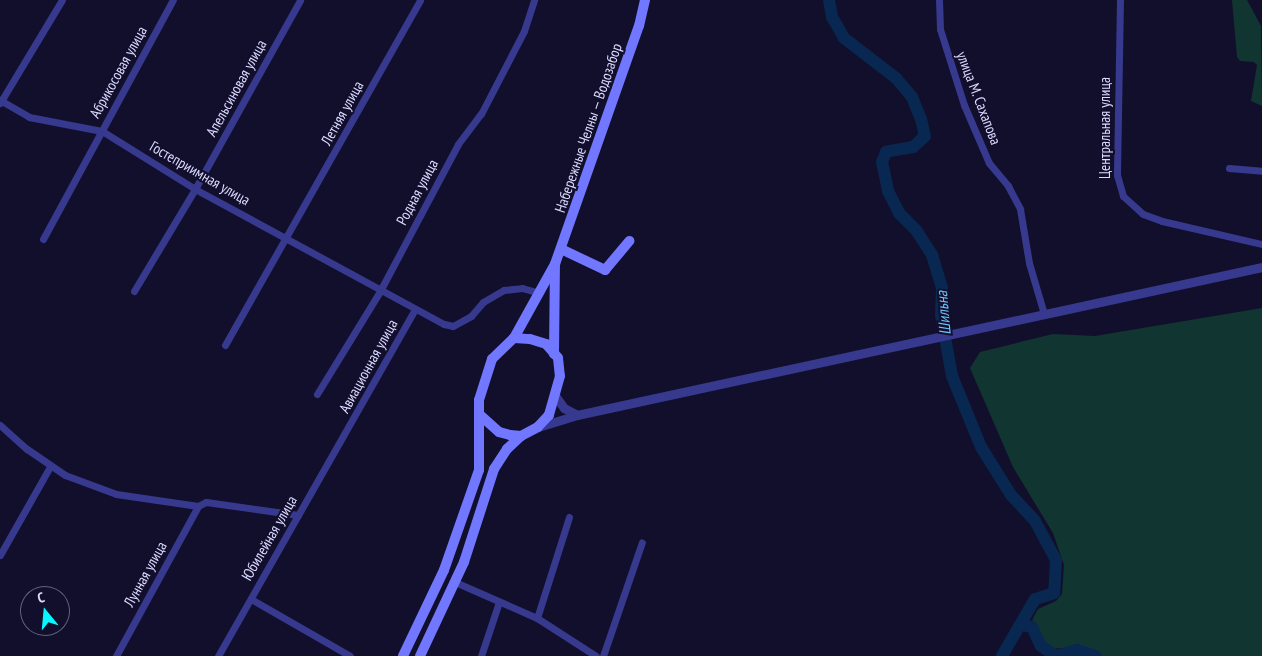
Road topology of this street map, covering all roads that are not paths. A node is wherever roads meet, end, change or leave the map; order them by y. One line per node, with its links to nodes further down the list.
1 (62, 0): 9 (street)
2 (173, 0): 10 (street, Абрикосовая улица)
3 (300, 0): 13 (street, Апельсиновая улица)
4 (420, 0): 14 (street, Летняя улица)
5 (534, 0): 22 (street, Родная улица)
6 (645, 0): 18 (main road, Набережные Челны — Водозабор)
7 (939, 0): 25 (street, улица М. Сахапова)
8 (1120, 0): 17 (street, Центральная улица)
9 (0, 101): 10 (street, Гостеприимная улица)
10 (102, 131): 13 (street, Гостеприимная улица); 15 (street, Абрикосовая улица)
11 (1229, 168): 12 (street)
12 (1262, 172)
13 (195, 189): 14 (street, Гостеприимная улица); 21 (street, Апельсиновая улица)
14 (288, 238): 22 (street, Гостеприимная улица); 27 (street, Летняя улица)
15 (43, 239)
16 (629, 241): 18 (main road)
17 (1262, 244)
18 (561, 250): 19 (main road, Набережные Челны — Водозабор)
19 (555, 264): 23 (main road, Набережные Челны — Водозабор); 28 (main road, Набережные Челны — Водозабор)
20 (1262, 267): 25 (street)
21 (134, 291)
22 (380, 291): 24 (street, Гостеприимная улица); 29 (street, Родная улица)
23 (539, 294): 24 (street, Гостеприимная улица); 26 (main road, Набережные Челны — Водозабор)
24 (414, 311): 35 (street, Авиационная улица)
25 (1044, 314): 31 (street)
26 (514, 338): 28 (main road); 32 (main road, Набережные Челны — Водозабор)
27 (225, 345)
28 (554, 354): 30 (main road, Набережные Челны — Водозабор)
29 (317, 394)
30 (556, 397): 31 (street); 34 (main road, Набережные Челны — Водозабор)
31 (577, 415): 34 (street)
32 (481, 416): 36 (main road); 50 (main road, Набережные Челны — Водозабор)
33 (0, 425): 37 (street)
34 (538, 427): 36 (main road, Набережные Челны — Водозабор)
35 (345, 435): 39 (street, Юбилейная улица)
36 (521, 436): 43 (main road, Набережные Челны — Водозабор)
37 (51, 465): 38 (street); 42 (street)
38 (198, 506): 39 (street); 47 (street, Лунная улица)
39 (298, 515): 44 (street, Юбилейная улица)
40 (569, 517): 46 (street)
41 (642, 542): 54 (street)
42 (0, 555)
43 (455, 582): 45 (street); 51 (main road, Набережные Челны — Водозабор)
44 (250, 599): 48 (street, Юбилейная улица); 49 (street)
45 (499, 602): 46 (street); 52 (street)
46 (537, 618): 53 (street)
47 (116, 656)
48 (218, 656)
49 (350, 656)
50 (403, 656)
51 (420, 656)
52 (481, 656)
53 (596, 656)
54 (603, 656)

